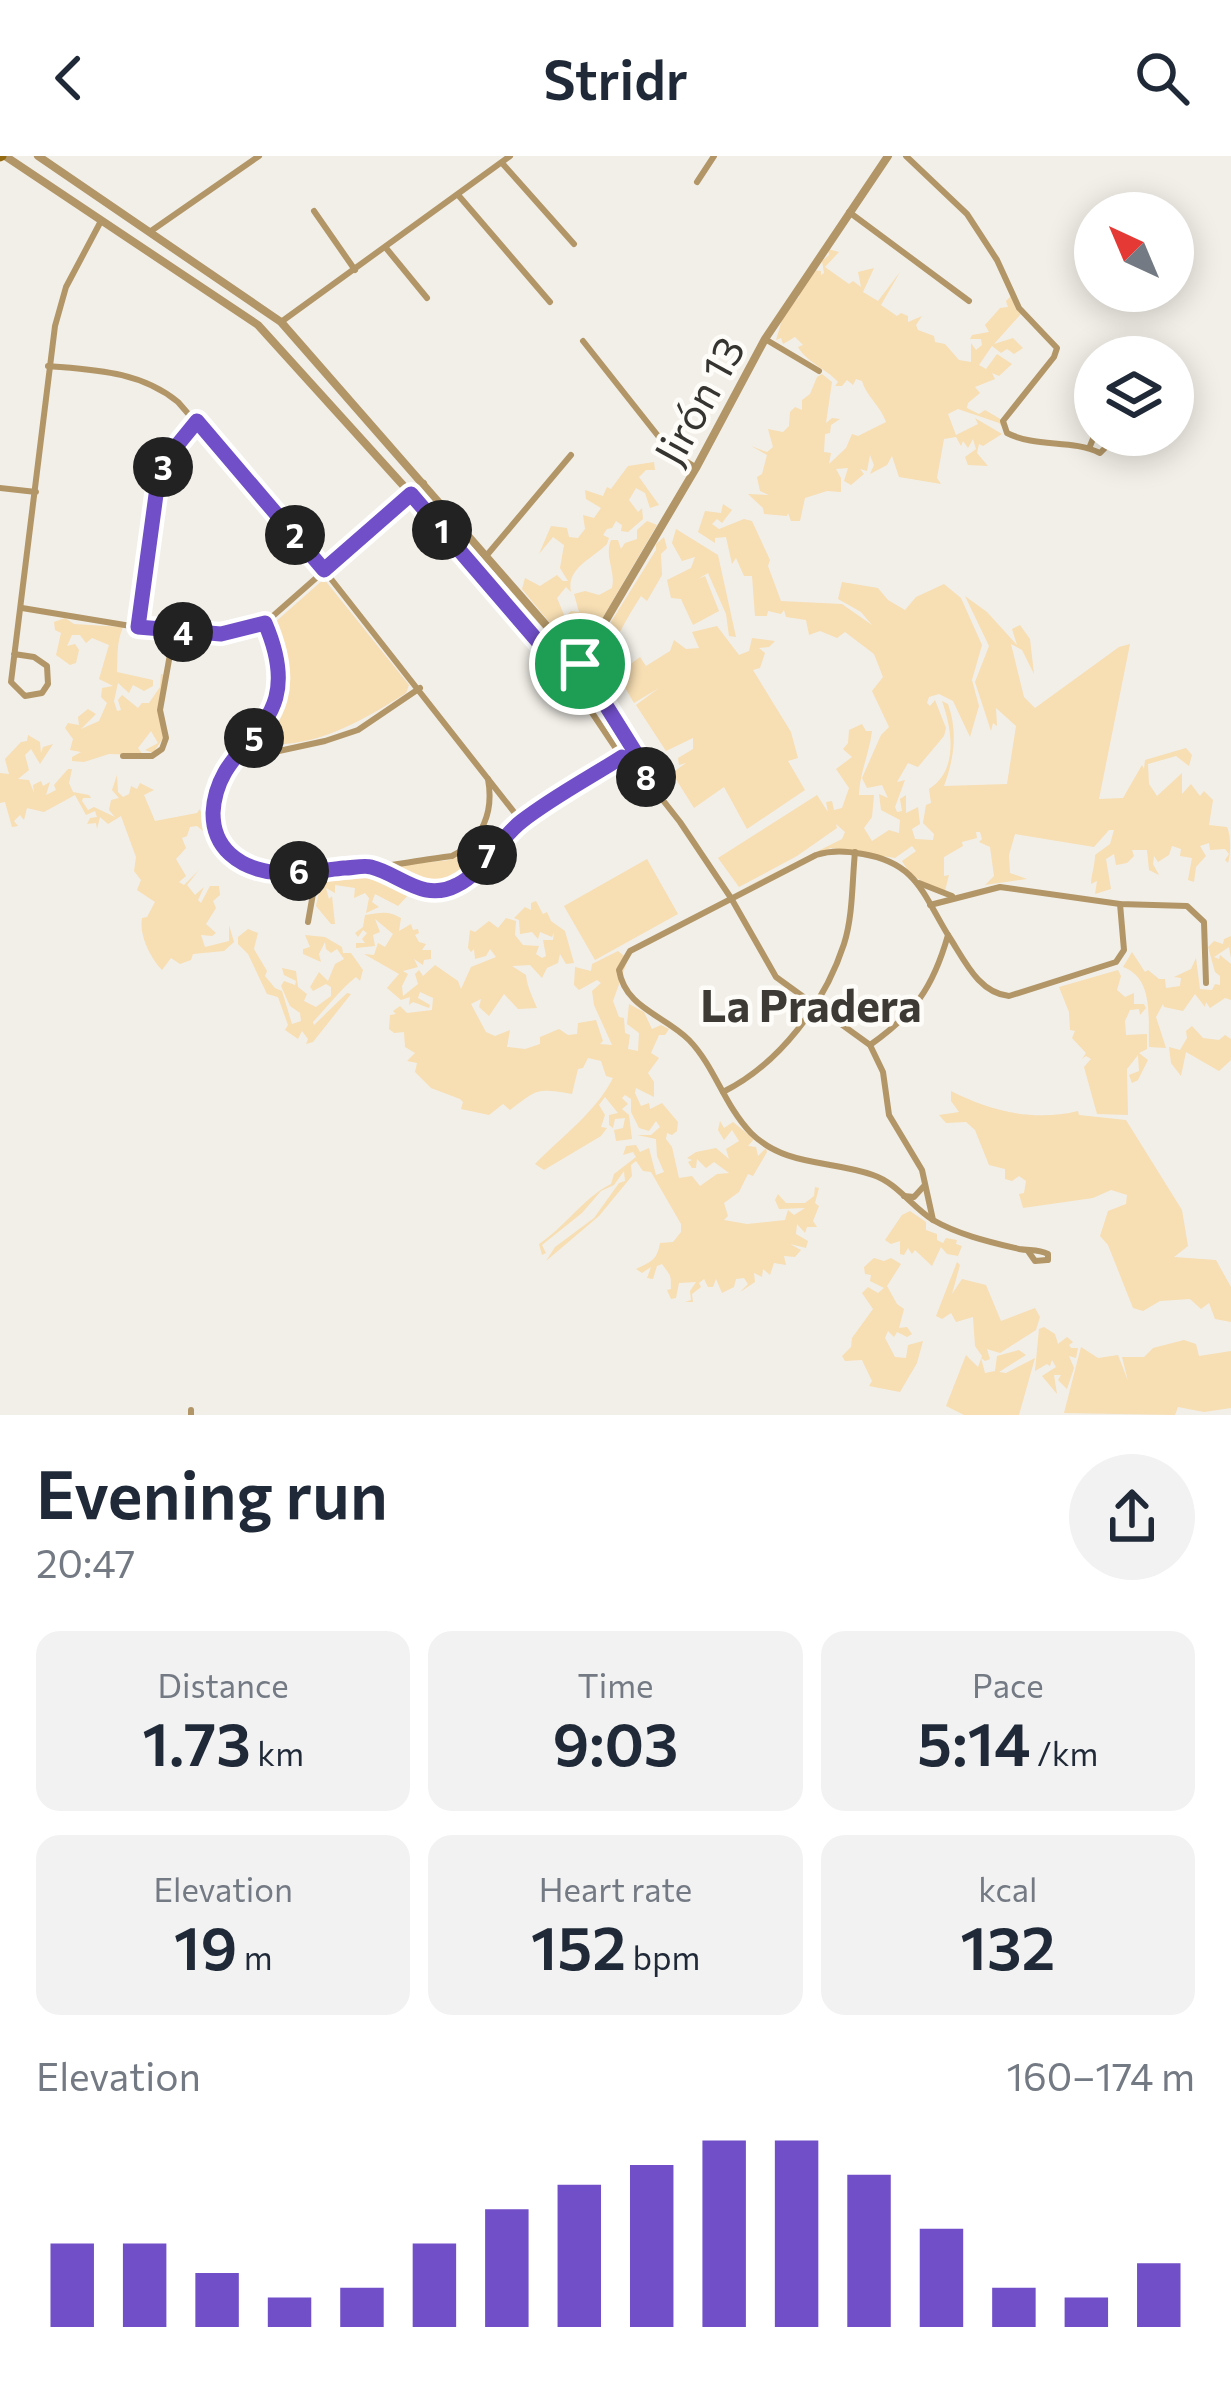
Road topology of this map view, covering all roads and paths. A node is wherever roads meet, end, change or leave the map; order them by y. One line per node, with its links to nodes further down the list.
1 (3, 156): 13 (street)
2 (38, 156): 14 (street)
3 (259, 156): 14 (street)
4 (510, 156): 8 (street)
5 (714, 156): 9 (street)
6 (888, 156): 12 (street, Jirón 13)
7 (906, 156): 27 (street)
8 (502, 163): 10 (street); 15 (street)
9 (697, 182)
10 (459, 196): 16 (street); 19 (street)
11 (314, 211): 17 (street)
12 (849, 212): 20 (street); 22 (street, Jirón 13)
13 (101, 221): 24 (street); 33 (street)
14 (151, 231): 21 (street)
15 (574, 244)
16 (386, 248): 17 (street); 18 (street)
17 (355, 270): 21 (street)
18 (428, 298)
19 (550, 302)
20 (969, 302)
21 (281, 322): 30 (street)
22 (765, 339): 25 (street); 29 (street, Jirón 13)
23 (583, 340): 29 (street)
24 (48, 366): 26 (street); 32 (street)
25 (819, 371)
26 (197, 421): 35 (street); 38 (street)
27 (1074, 445)
28 (572, 455): 34 (street)
29 (696, 468): 41 (street, Jirón 13)
30 (424, 483): 33 (street); 34 (street)
31 (0, 488): 32 (street)
32 (36, 492): 36 (street)
33 (411, 494): 35 (street); 42 (street)
34 (487, 555): 41 (street)
35 (324, 570): 37 (street); 43 (street)
36 (20, 608): 38 (street); 40 (street)
37 (265, 623): 39 (street); 44 (street)
38 (138, 627): 39 (street)
39 (174, 632): 46 (street)
40 (14, 654): 40 (street)
41 (580, 664): 42 (street, Jirón 13); 50 (street)
42 (566, 674): 47 (street)
43 (420, 688): 45 (street); 49 (street)
44 (262, 728): 45 (street); 48 (street)
45 (273, 751): 48 (street)
46 (122, 756)
47 (622, 757): 50 (street); 51 (street)
48 (236, 760): 56 (street)
49 (488, 774): 51 (street); 52 (street)
50 (646, 781): 59 (street)
51 (521, 821): 54 (street)
52 (474, 840): 54 (street); 55 (street)
53 (855, 852): 57 (street); 59 (street); 65 (street)
54 (489, 853): 55 (street)
55 (370, 866): 56 (street)
56 (317, 871): 62 (street)
57 (916, 882): 58 (street); 61 (street)
58 (955, 897): 60 (street); 61 (street)
59 (731, 898): 65 (street); 67 (street)
60 (1120, 904): 63 (street); 64 (street)
61 (930, 905): 63 (street)
62 (308, 922)
63 (948, 935): 66 (street)
64 (1206, 983)
65 (812, 1005): 66 (street); 67 (street)
66 (870, 1045): 68 (street)
67 (723, 1092): 69 (street)
68 (924, 1186): 69 (street); 70 (street)
69 (904, 1196): 70 (street)
70 (933, 1220): 71 (street)
71 (1028, 1251)

